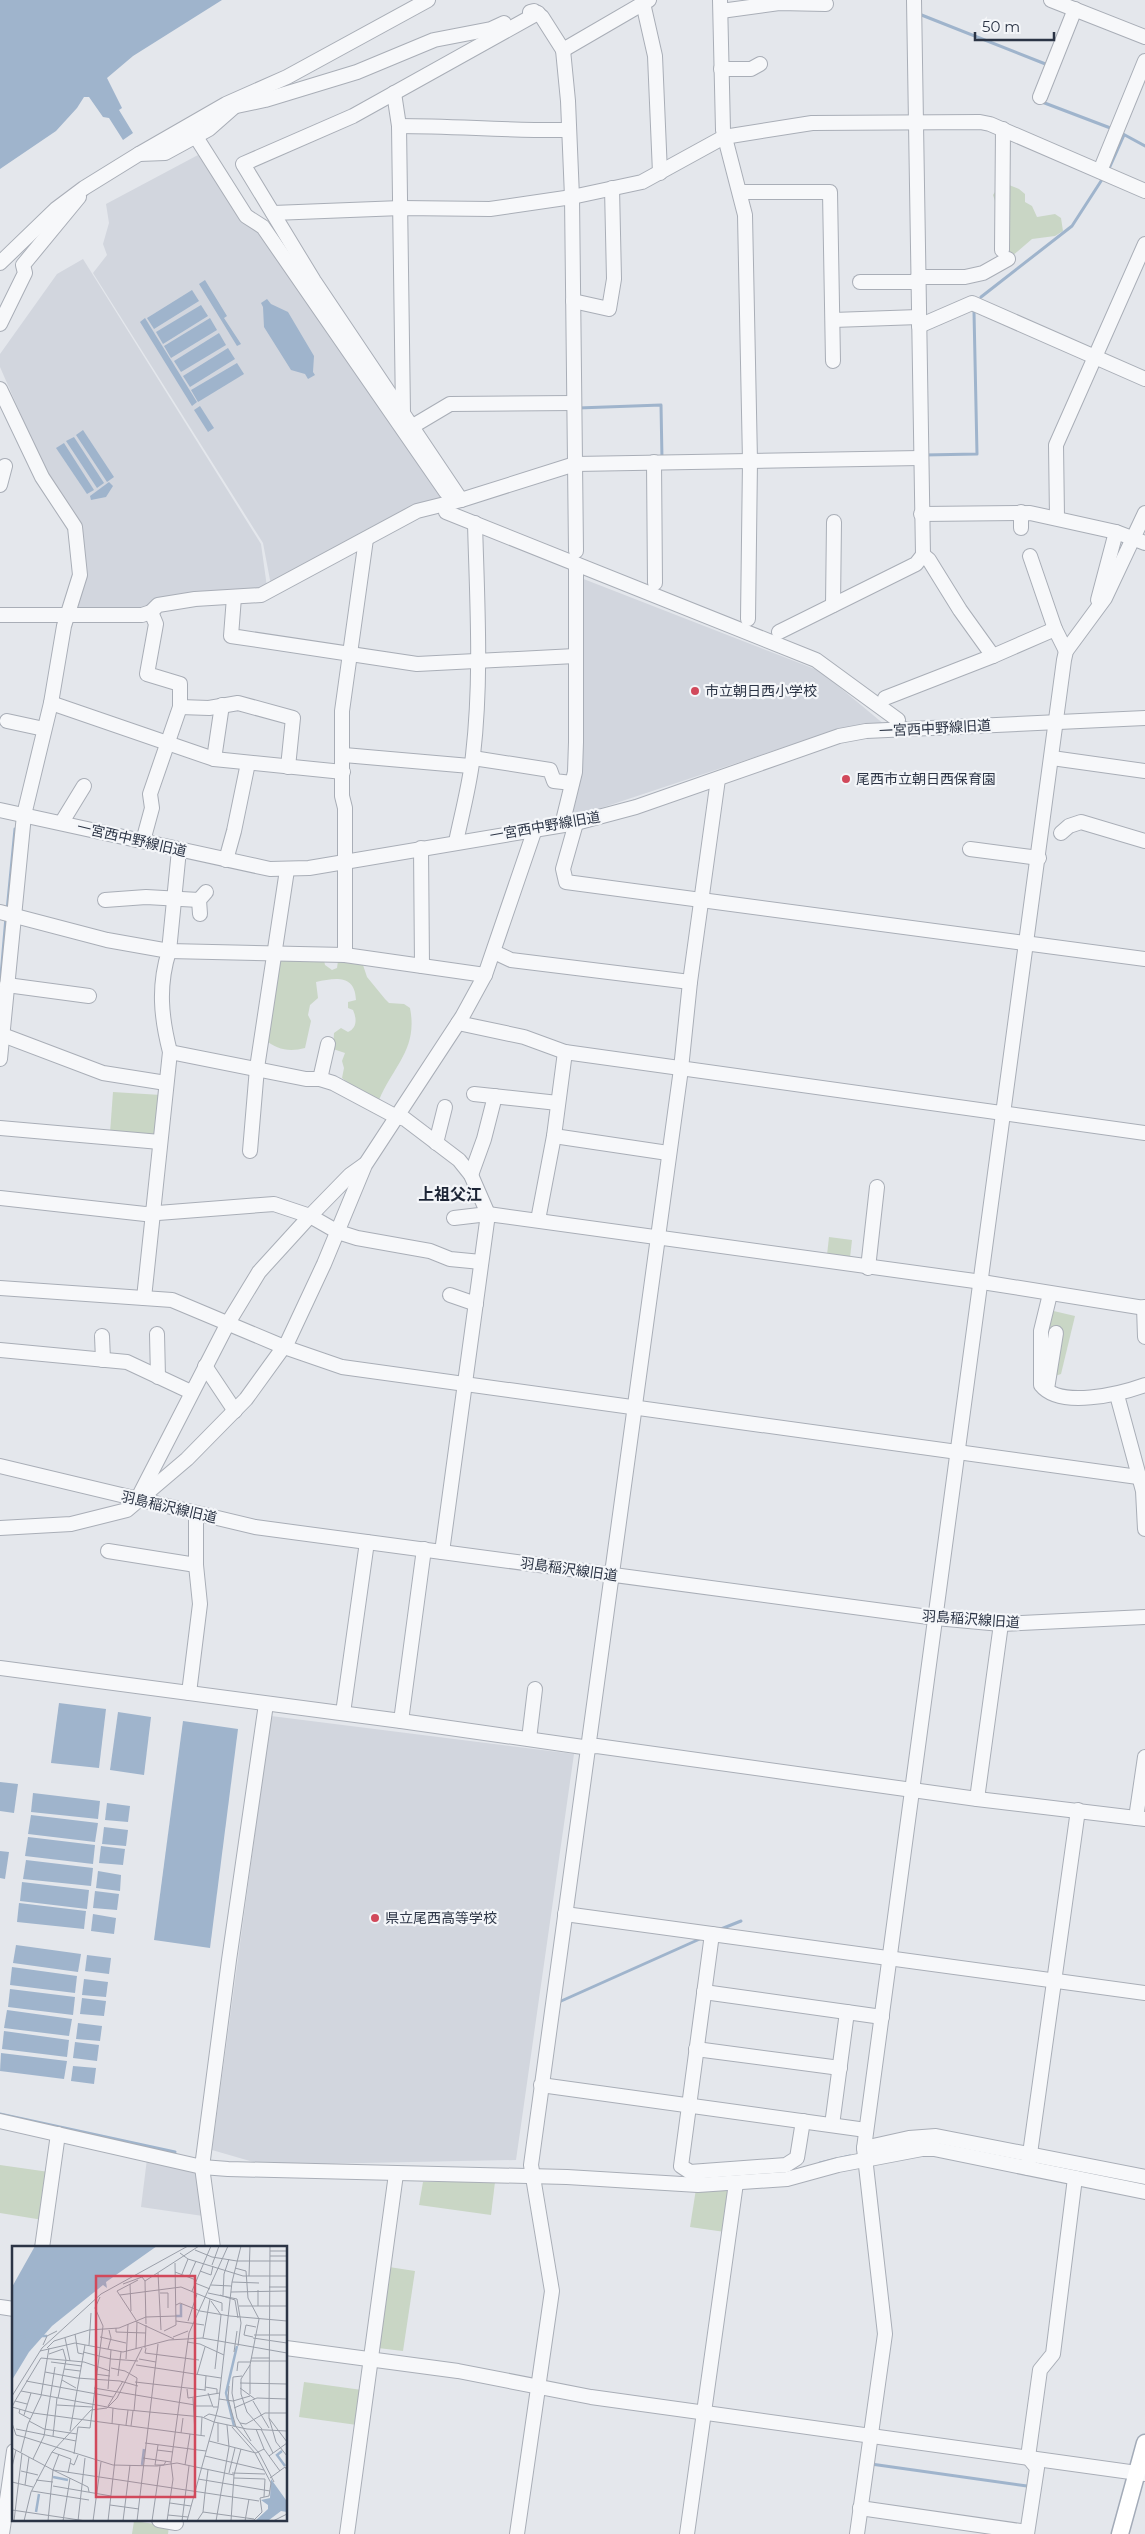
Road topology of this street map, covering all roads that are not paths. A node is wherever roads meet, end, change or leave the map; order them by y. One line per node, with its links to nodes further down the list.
1 (428, 0): 18 (street)
2 (914, 0): 19 (street)
3 (1052, 0): 7 (street)
4 (646, 2): 10 (street); 27 (street)
5 (826, 4): 6 (street)
6 (720, 6): 13 (street)
7 (1073, 6): 9 (street); 16 (street)
8 (538, 13): 10 (street); 15 (street); 17 (street)
9 (1145, 37)
10 (563, 50): 22 (street)
11 (1145, 61): 14 (street)
12 (760, 64): 13 (street)
13 (721, 69): 24 (street)
14 (1142, 82): 26 (street)
15 (394, 93): 20 (street); 34 (street)
16 (1040, 96)
17 (234, 107): 18 (street); 23 (street)
18 (216, 109): 25 (street)
19 (916, 122): 21 (street); 24 (street); 37 (street)
20 (400, 126): 22 (street); 33 (street)
21 (1003, 129): 26 (street); 37 (street)
22 (569, 130): 32 (street)
23 (196, 137): 25 (street); 56 (street)
24 (724, 137): 27 (street); 31 (street)
25 (139, 154): 28 (street)
26 (1100, 171): 30 (street)
27 (660, 173): 29 (street)
28 (84, 188): 36 (street); 42 (street)
29 (612, 188): 32 (street); 39 (street)
30 (1145, 191)
31 (740, 192): 40 (street); 51 (street)
32 (572, 197): 33 (street); 39 (street)
33 (401, 208): 34 (street); 48 (street)
34 (273, 212): 48 (street)
35 (1145, 244): 43 (street)
36 (0, 263)
37 (918, 280): 38 (street); 41 (street)
38 (860, 282)
39 (573, 301): 47 (street)
40 (833, 320): 41 (street); 44 (street)
41 (919, 322): 43 (street); 50 (street)
42 (0, 324)
43 (1095, 358): 45 (street); 60 (street)
44 (833, 361)
45 (1145, 379)
46 (0, 389): 76 (street)
47 (574, 403): 49 (street); 53 (street)
48 (403, 413): 49 (street)
49 (413, 426): 56 (street)
50 (920, 458): 51 (street); 59 (street)
51 (750, 461): 52 (street); 77 (street)
52 (654, 462): 53 (street); 70 (street)
53 (575, 464): 56 (street); 69 (street)
54 (5, 466): 55 (street)
55 (0, 486)
56 (453, 504): 62 (street); 65 (street)
57 (1020, 512): 59 (street); 60 (street); 63 (street)
58 (1145, 513): 66 (street)
59 (922, 514): 67 (street)
60 (1057, 517): 64 (street)
61 (834, 522): 72 (street)
62 (475, 523): 69 (street); 84 (street)
63 (1021, 528)
64 (1116, 532): 66 (street); 74 (street)
65 (366, 539): 71 (street); 81 (street)
66 (1140, 540): 74 (street)
67 (923, 556): 72 (street); 83 (street)
68 (1030, 556): 78 (street)
69 (576, 557): 82 (street); 90 (street)
70 (655, 583)
71 (234, 597): 73 (street); 81 (street)
72 (833, 605): 79 (street)
73 (151, 612): 76 (street); 88 (street)
74 (1097, 613): 80 (street)
75 (0, 614): 76 (street)
76 (67, 616): 86 (street)
77 (748, 618)
78 (1055, 628): 80 (street); 83 (street)
79 (779, 632)
80 (1066, 651): 92 (street)
81 (350, 652): 84 (street); 95 (street)
82 (575, 656): 84 (street); 104 (street)
83 (993, 656): 85 (street)
84 (479, 660): 98 (street)
85 (885, 698)
86 (51, 703): 93 (street); 94 (street)
87 (222, 705): 88 (street); 97 (street); 100 (street)
88 (180, 707): 94 (street)
89 (1145, 718): 92 (street, 一宮西中野線旧道)
90 (898, 720)
91 (7, 722): 93 (street)
92 (1058, 723): 96 (street); 103 (street, 一宮西中野線旧道)
93 (44, 729): 107 (street)
94 (167, 742): 97 (street); 113 (street)
95 (344, 755): 98 (street); 102 (street)
96 (1052, 758): 101 (street); 119 (street)
97 (214, 759): 99 (street)
98 (472, 762): 104 (street); 115 (street)
99 (248, 763): 100 (street); 120 (street)
100 (288, 767): 102 (street)
101 (1145, 771)
102 (343, 772): 121 (street)
103 (718, 779): 109 (street, 一宮西中野線旧道); 123 (street)
104 (572, 783): 110 (street)
105 (84, 786): 108 (street)
106 (0, 810): 107 (street, 一宮西中野線旧道)
107 (24, 815): 108 (street, 一宮西中野線旧道); 128 (street)
108 (62, 822): 113 (street, 一宮西中野線旧道)
109 (576, 823): 110 (street, 一宮西中野線旧道); 123 (street)
110 (562, 824): 111 (street, 一宮西中野線旧道)
111 (535, 829): 115 (street, 一宮西中野線旧道); 131 (street)
112 (1061, 833): 114 (street)
113 (144, 841): 118 (street, 一宮西中野線旧道)
114 (1145, 841)
115 (456, 842): 116 (street, 一宮西中野線旧道)
116 (421, 848): 121 (street, 一宮西中野線旧道); 135 (street)
117 (970, 849): 119 (street)
118 (179, 850): 120 (street, 一宮西中野線旧道); 125 (street)
119 (1039, 858): 129 (street)
120 (226, 860): 122 (street, 一宮西中野線旧道)
121 (344, 863): 122 (street, 一宮西中野線旧道); 133 (street)
122 (287, 870): 132 (street)
123 (702, 898): 129 (street); 137 (street)
124 (105, 900): 125 (street)
125 (175, 900): 126 (street); 130 (street)
126 (202, 902)
127 (0, 912): 128 (street)
128 (14, 917): 130 (street); 138 (street)
129 (1025, 942): 134 (street); 154 (street)
130 (169, 951): 132 (street); 143 (street)
131 (494, 952): 136 (street); 137 (street)
132 (274, 955): 133 (street); 146 (street)
133 (345, 955): 135 (street)
134 (1145, 959)
135 (422, 966): 136 (street)
136 (485, 975): 140 (street)
137 (690, 982): 147 (street)
138 (7, 985): 139 (street); 141 (street)
139 (89, 996)
140 (458, 1023): 144 (street); 155 (street)
141 (1, 1035): 145 (street); 149 (street)
142 (328, 1044): 148 (street)
143 (170, 1052): 146 (street); 149 (street)
144 (565, 1052): 147 (street); 152 (street)
145 (0, 1059)
146 (257, 1068): 148 (street); 161 (street)
147 (681, 1069): 154 (street); 162 (street)
148 (320, 1079): 155 (street)
149 (166, 1083): 159 (street)
150 (474, 1094): 151 (street)
151 (495, 1096): 152 (street); 164 (street)
152 (558, 1103): 158 (street)
153 (445, 1107): 160 (street)
154 (1002, 1113): 157 (street); 176 (street)
155 (398, 1117): 160 (street); 163 (street)
156 (0, 1128): 159 (street)
157 (1145, 1133)
158 (554, 1136): 162 (street); 171 (street)
159 (160, 1142): 167 (street)
160 (436, 1143): 164 (street)
161 (250, 1151)
162 (668, 1153): 173 (street)
163 (365, 1165): 169 (street); 172 (street)
164 (471, 1175): 168 (street)
165 (877, 1187): 175 (street)
166 (0, 1198): 167 (street)
167 (153, 1213): 169 (street); 180 (street)
168 (488, 1214): 170 (street); 171 (street); 174 (street)
169 (310, 1216): 172 (street); 183 (street)
170 (454, 1218)
171 (538, 1220): 173 (street)
172 (338, 1232): 174 (street); 188 (street)
173 (657, 1238): 175 (street); 198 (street)
174 (481, 1262): 181 (street)
175 (868, 1268): 176 (street)
176 (982, 1282): 179 (street); 200 (street)
177 (0, 1288): 180 (street)
178 (450, 1294): 181 (street)
179 (1050, 1294): 182 (street); 196 (street)
180 (144, 1298): 183 (street)
181 (476, 1304): 193 (street)
182 (1144, 1308): 187 (street)
183 (228, 1323): 188 (street); 191 (street)
184 (156, 1334): 192 (street)
185 (1056, 1334): 196 (street)
186 (102, 1336): 190 (street)
187 (1145, 1337)
188 (284, 1347): 193 (street); 199 (street)
189 (0, 1350): 190 (street)
190 (103, 1360): 192 (street)
191 (205, 1366): 195 (street); 199 (street)
192 (158, 1377): 195 (street)
193 (464, 1382): 198 (street); 211 (street)
194 (1145, 1385): 197 (street)
195 (192, 1392): 204 (street)
196 (1047, 1392): 197 (street)
197 (1117, 1395): 202 (street)
198 (634, 1406): 200 (street); 213 (street)
199 (235, 1411): 204 (street)
200 (958, 1451): 202 (street); 215 (street)
201 (0, 1466): 204 (street, 羽島稲沢線旧道)
202 (1138, 1477): 203 (street)
203 (1144, 1491): 207 (street)
204 (137, 1500): 205 (street, 羽島稲沢線旧道); 206 (street)
205 (196, 1514): 208 (street, 羽島稲沢線旧道); 212 (street)
206 (0, 1528)
207 (1145, 1529)
208 (367, 1542): 209 (street, 羽島稲沢線旧道); 221 (street)
209 (424, 1549): 211 (street, 羽島稲沢線旧道); 222 (street)
210 (108, 1551): 212 (street)
211 (442, 1552): 213 (street, 羽島稲沢線旧道)
212 (196, 1565): 219 (street)
213 (611, 1575): 215 (street, 羽島稲沢線旧道); 224 (street)
214 (1145, 1617): 216 (street, 羽島稲沢線旧道)
215 (936, 1618): 216 (street, 羽島稲沢線旧道); 226 (street)
216 (1001, 1624): 227 (street)
217 (0, 1668): 219 (street)
218 (535, 1689): 223 (street)
219 (189, 1693): 220 (street)
220 (266, 1704): 221 (street); 249 (street)
221 (343, 1713): 222 (street)
222 (400, 1720): 223 (street)
223 (529, 1739): 224 (street)
224 (588, 1748): 226 (street); 230 (street)
225 (1145, 1757): 229 (street)
226 (913, 1788): 227 (street); 232 (street)
227 (977, 1798): 228 (street)
228 (1078, 1810): 229 (street); 233 (street)
229 (1140, 1818)
230 (564, 1914): 231 (street); 240 (street)
231 (712, 1934): 232 (street); 234 (street)
232 (890, 1959): 233 (street); 237 (street)
233 (1055, 1980): 235 (street); 247 (street)
234 (704, 1992): 236 (street); 238 (street)
235 (1145, 1993)
236 (847, 2012): 237 (street); 239 (street)
237 (882, 2017): 245 (street)
238 (696, 2048): 239 (street); 241 (street)
239 (840, 2068): 244 (street)
240 (541, 2085): 241 (street); 252 (street)
241 (689, 2105): 243 (street); 243 (street)
242 (0, 2121): 246 (street)
243 (803, 2121): 244 (street)
244 (832, 2125): 245 (street)
245 (866, 2130): 248 (street)
246 (58, 2134): 249 (street); 257 (street)
247 (1030, 2153): 248 (street); 250 (street); 253 (street)
248 (864, 2154): 250 (street); 255 (street); 263 (street)
249 (202, 2167): 251 (street); 258 (street)
250 (1028, 2168): 254 (street)
251 (396, 2174): 252 (street); 260 (street)
252 (531, 2176): 255 (street); 261 (street)
253 (1145, 2177)
254 (1075, 2178): 256 (street); 265 (street)
255 (736, 2183): 262 (street)
256 (1145, 2192)
257 (42, 2246)
258 (213, 2246)
259 (288, 2348): 260 (street)
260 (371, 2360): 261 (street); 272 (street)
261 (538, 2387): 262 (street); 273 (street)
262 (704, 2412): 263 (street); 274 (street)
263 (870, 2435): 265 (street); 269 (street)
264 (1145, 2443): 267 (main road)
265 (1028, 2458): 267 (street); 270 (street)
266 (12, 2465): 268 (street)
267 (1141, 2473): 276 (main road)
268 (7, 2499): 271 (street)
269 (860, 2508): 270 (street); 275 (street)
270 (1027, 2533)
271 (2, 2534)
272 (347, 2534)
273 (517, 2534)
274 (687, 2534)
275 (856, 2534)
276 (1120, 2534)

